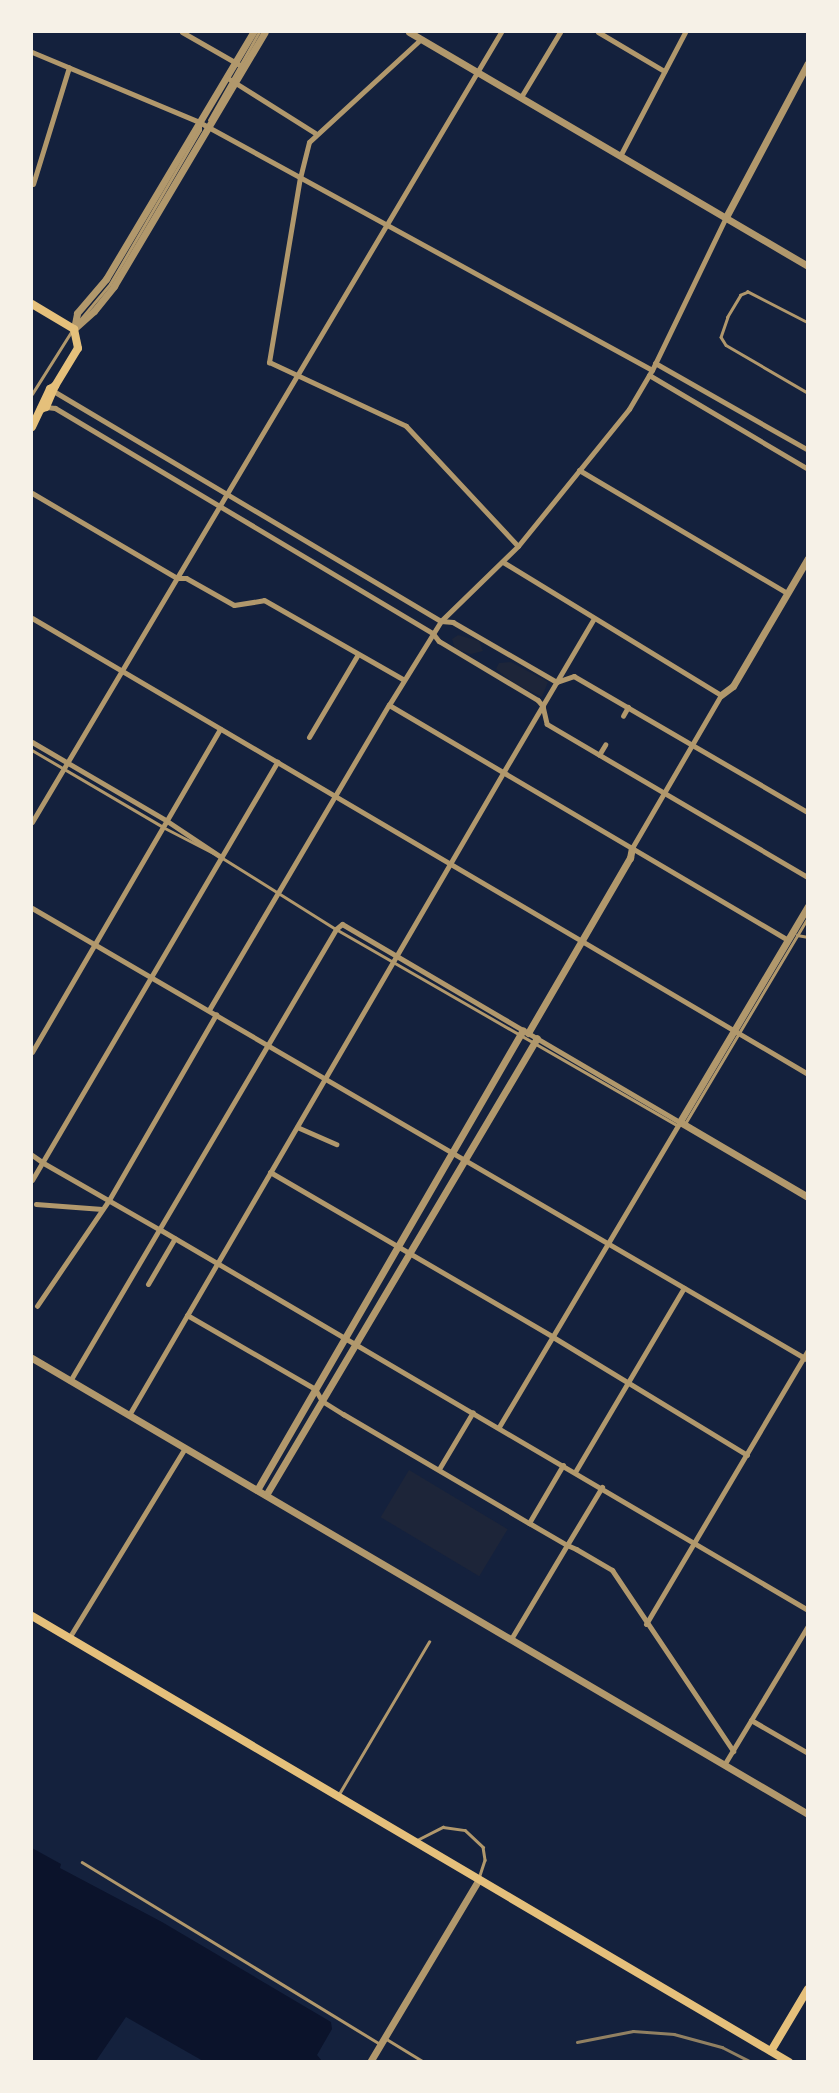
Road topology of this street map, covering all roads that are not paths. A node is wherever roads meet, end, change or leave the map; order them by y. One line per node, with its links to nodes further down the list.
1 (182, 32): 15 (street)
2 (253, 32): 15 (street)
3 (259, 32): 15 (lane)
4 (265, 32): 15 (street)
5 (409, 32): 11 (street)
6 (501, 32): 18 (street)
7 (560, 32): 20 (street)
8 (598, 32): 12 (street)
9 (615, 32): 12 (street)
10 (685, 32): 17 (street)
11 (421, 39): 18 (street); 23 (street)
12 (611, 39): 17 (street)
13 (32, 52): 16 (street)
14 (807, 63): 27 (street)
15 (239, 65): 19 (street)
16 (69, 67): 21 (street); 26 (street)
17 (664, 71): 24 (street)
18 (477, 72): 20 (street); 28 (street)
19 (230, 79): 21 (street); 22 (street); 23 (street)
20 (521, 97): 24 (street)
21 (199, 122): 22 (street); 32 (street)
22 (208, 127): 25 (street); 32 (street)
23 (315, 133): 25 (street)
24 (620, 156): 27 (street)
25 (300, 177): 28 (street); 35 (street)
26 (33, 184)
27 (726, 217): 29 (street); 33 (street)
28 (386, 225): 34 (street); 35 (street)
29 (807, 266)
30 (32, 304): 32 (main road)
31 (807, 323): 37 (lane)
32 (74, 329): 36 (main road); 38 (lane)
33 (655, 363): 34 (street); 41 (street)
34 (650, 372): 42 (street); 43 (street)
35 (296, 377): 45 (street); 47 (street)
36 (55, 389): 39 (main road); 45 (street)
37 (807, 393)
38 (32, 394)
39 (44, 408): 40 (main road); 46 (street)
40 (32, 427)
41 (807, 450)
42 (807, 469)
43 (579, 470): 47 (street); 51 (street)
44 (32, 493): 50 (street)
45 (227, 493): 46 (street); 54 (street)
46 (219, 507): 50 (street); 55 (street)
47 (518, 546): 49 (street)
48 (807, 558): 51 (street)
49 (503, 562): 53 (street); 54 (street)
50 (177, 578): 56 (street); 57 (street)
51 (787, 593): 60 (street)
52 (32, 618): 57 (street)
53 (593, 620): 59 (street); 60 (street)
54 (441, 621): 55 (street); 59 (street)
55 (432, 633): 58 (street); 62 (street)
56 (358, 653): 58 (street); 66 (street)
57 (121, 671): 65 (street); 73 (street)
58 (404, 680): 61 (street)
59 (557, 682): 62 (street); 63 (street)
60 (721, 695): 68 (street)
61 (389, 705): 74 (street); 76 (street)
62 (543, 706): 71 (street); 74 (street)
63 (628, 707): 64 (street); 68 (street)
64 (623, 716)
65 (220, 729): 72 (street); 78 (street)
66 (309, 737)
67 (32, 742): 73 (street)
68 (692, 744): 75 (street); 77 (street)
69 (605, 745): 71 (street)
70 (32, 750): 73 (lane)
71 (599, 755): 75 (street)
72 (277, 762): 76 (street); 82 (street)
73 (65, 766): 78 (street); 79 (street); 80 (lane)
74 (503, 773): 81 (street); 83 (street)
75 (662, 793): 81 (street); 84 (street)
76 (335, 796): 83 (street); 85 (street)
77 (807, 812)
78 (167, 821): 80 (street); 82 (street)
79 (32, 822)
80 (163, 827): 82 (lane); 93 (street)
81 (632, 848): 90 (street); 92 (street)
82 (221, 857): 85 (lane); 95 (street)
83 (450, 863): 92 (street); 94 (street)
84 (807, 877)
85 (279, 891): 89 (lane); 96 (street)
86 (807, 906): 90 (street)
87 (32, 908): 93 (street)
88 (807, 917): 90 (lane)
89 (336, 929): 94 (street); 103 (street)
90 (792, 936): 91 (lane); 98 (street)
91 (807, 937)
92 (582, 942): 98 (street); 100 (street)
93 (95, 944): 95 (street); 101 (street)
94 (395, 959): 100 (street); 106 (street)
95 (151, 976): 96 (street); 113 (street)
96 (209, 1010): 97 (street)
97 (216, 1014): 103 (street); 117 (street)
98 (736, 1032): 105 (street); 107 (street)
99 (32, 1033): 101 (street)
100 (524, 1033): 102 (street); 110 (street)
101 (40, 1038): 104 (street)
102 (535, 1042): 107 (street); 107 (lane); 112 (street)
103 (268, 1044): 106 (street); 120 (street)
104 (32, 1052)
105 (807, 1074)
106 (325, 1078): 108 (street); 110 (street)
107 (680, 1124): 116 (street); 122 (street)
108 (297, 1127): 109 (street); 114 (street)
109 (335, 1144)
110 (452, 1152): 112 (street); 123 (street)
111 (32, 1156): 113 (street)
112 (466, 1160): 122 (street); 124 (street)
113 (42, 1162): 115 (street); 117 (street)
114 (270, 1172): 123 (street); 125 (street)
115 (32, 1180)
116 (807, 1198)
117 (108, 1200): 119 (street); 120 (street)
118 (36, 1204): 119 (street)
119 (102, 1209): 128 (street)
120 (157, 1228): 121 (street); 136 (street)
121 (176, 1238): 125 (street); 126 (street)
122 (608, 1244): 127 (street); 131 (street)
123 (397, 1246): 124 (street); 130 (street)
124 (411, 1254): 131 (street); 132 (street)
125 (218, 1262): 129 (street); 130 (street)
126 (148, 1284)
127 (684, 1287): 135 (street); 137 (street)
128 (37, 1306)
129 (187, 1315): 138 (street); 141 (street)
130 (345, 1336): 132 (street); 138 (street)
131 (553, 1337): 137 (street); 142 (street)
132 (358, 1344): 139 (street); 140 (street)
133 (807, 1350): 135 (street)
134 (32, 1358): 136 (street)
135 (806, 1359): 144 (street)
136 (70, 1381): 141 (street)
137 (628, 1382): 144 (street); 147 (street)
138 (315, 1389): 139 (street); 149 (street)
139 (322, 1401): 146 (street); 150 (street)
140 (473, 1412): 142 (street); 146 (street)
141 (129, 1415): 143 (street)
142 (499, 1427): 145 (street)
143 (185, 1448): 149 (street); 158 (street)
144 (747, 1455): 152 (street)
145 (563, 1465): 147 (street); 151 (street)
146 (439, 1469): 151 (street)
147 (575, 1472): 148 (street)
148 (601, 1487): 152 (street); 153 (street)
149 (257, 1490): 150 (street)
150 (266, 1495): 159 (street)
151 (529, 1523): 153 (street)
152 (696, 1542): 154 (street); 156 (street)
153 (567, 1545): 156 (street); 159 (street)
154 (807, 1609)
155 (32, 1616): 158 (main road)
156 (646, 1624): 162 (street)
157 (807, 1626): 161 (street)
158 (69, 1638): 165 (main road)
159 (511, 1639): 164 (street)
160 (429, 1642): 165 (lane)
161 (751, 1720): 162 (street); 163 (street)
162 (733, 1751): 164 (street)
163 (807, 1753)
164 (724, 1765): 166 (street)
165 (337, 1797): 167 (main road)
166 (807, 1814)
167 (413, 1842): 169 (main road); 169 (lane)
168 (82, 1862): 171 (lane)
169 (478, 1881): 171 (street); 172 (main road)
170 (807, 1989): 172 (main road)
171 (383, 2041): 173 (street); 174 (lane)
172 (771, 2051): 175 (main road)
173 (370, 2062)
174 (424, 2062)
175 (789, 2062)

